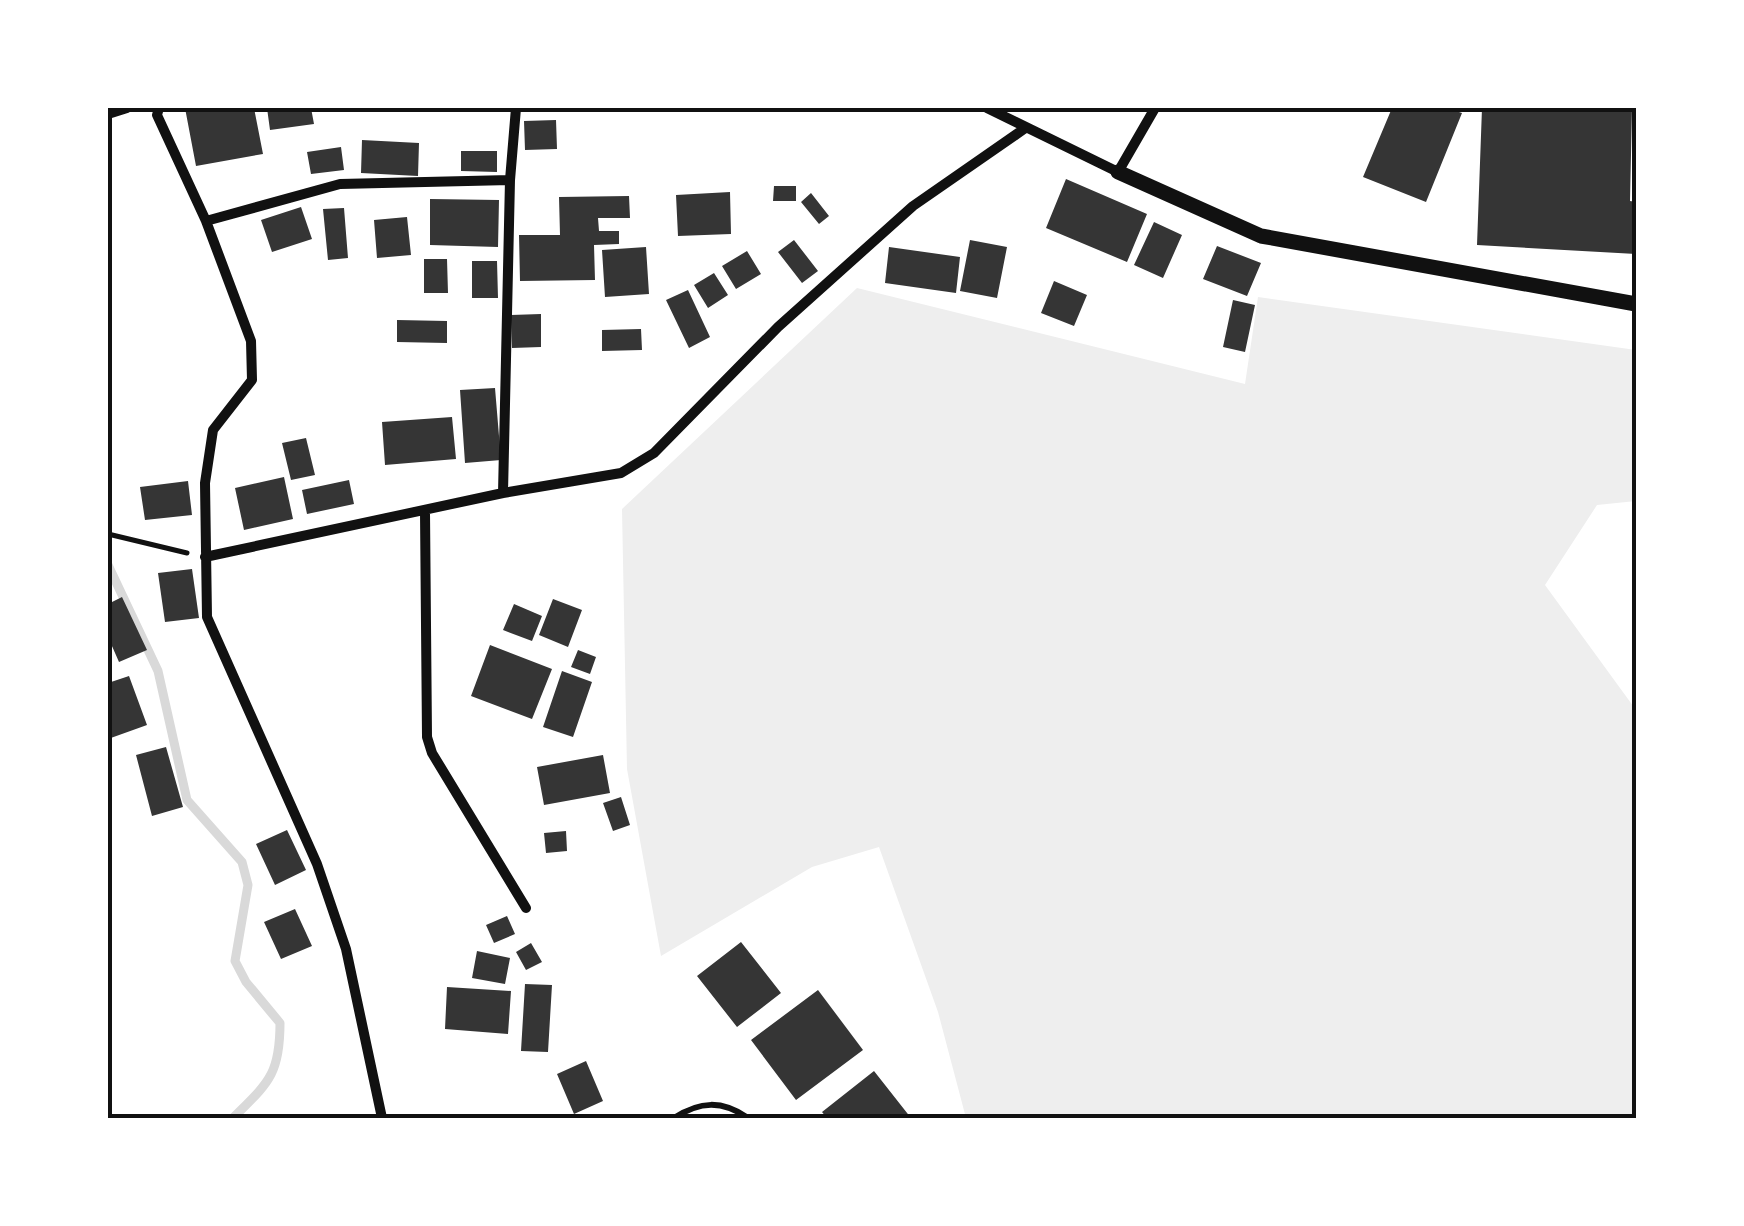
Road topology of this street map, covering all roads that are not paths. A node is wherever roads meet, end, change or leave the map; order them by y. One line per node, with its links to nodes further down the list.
1 (127, 108): 6 (street)
2 (160, 108): 10 (street)
3 (516, 108): 9 (street)
4 (986, 108): 7 (street)
5 (1156, 108): 8 (street)
6 (108, 114)
7 (1024, 129): 8 (street); 12 (street)
8 (1118, 172): 11 (street)
9 (510, 180): 10 (street); 12 (street)
10 (206, 222): 14 (street)
11 (1636, 304)
12 (503, 493): 13 (street)
13 (424, 512): 14 (street); 15 (street)
14 (205, 557): 16 (street)
15 (526, 908)
16 (382, 1118)
17 (674, 1118): 18 (lane)
18 (748, 1118)

